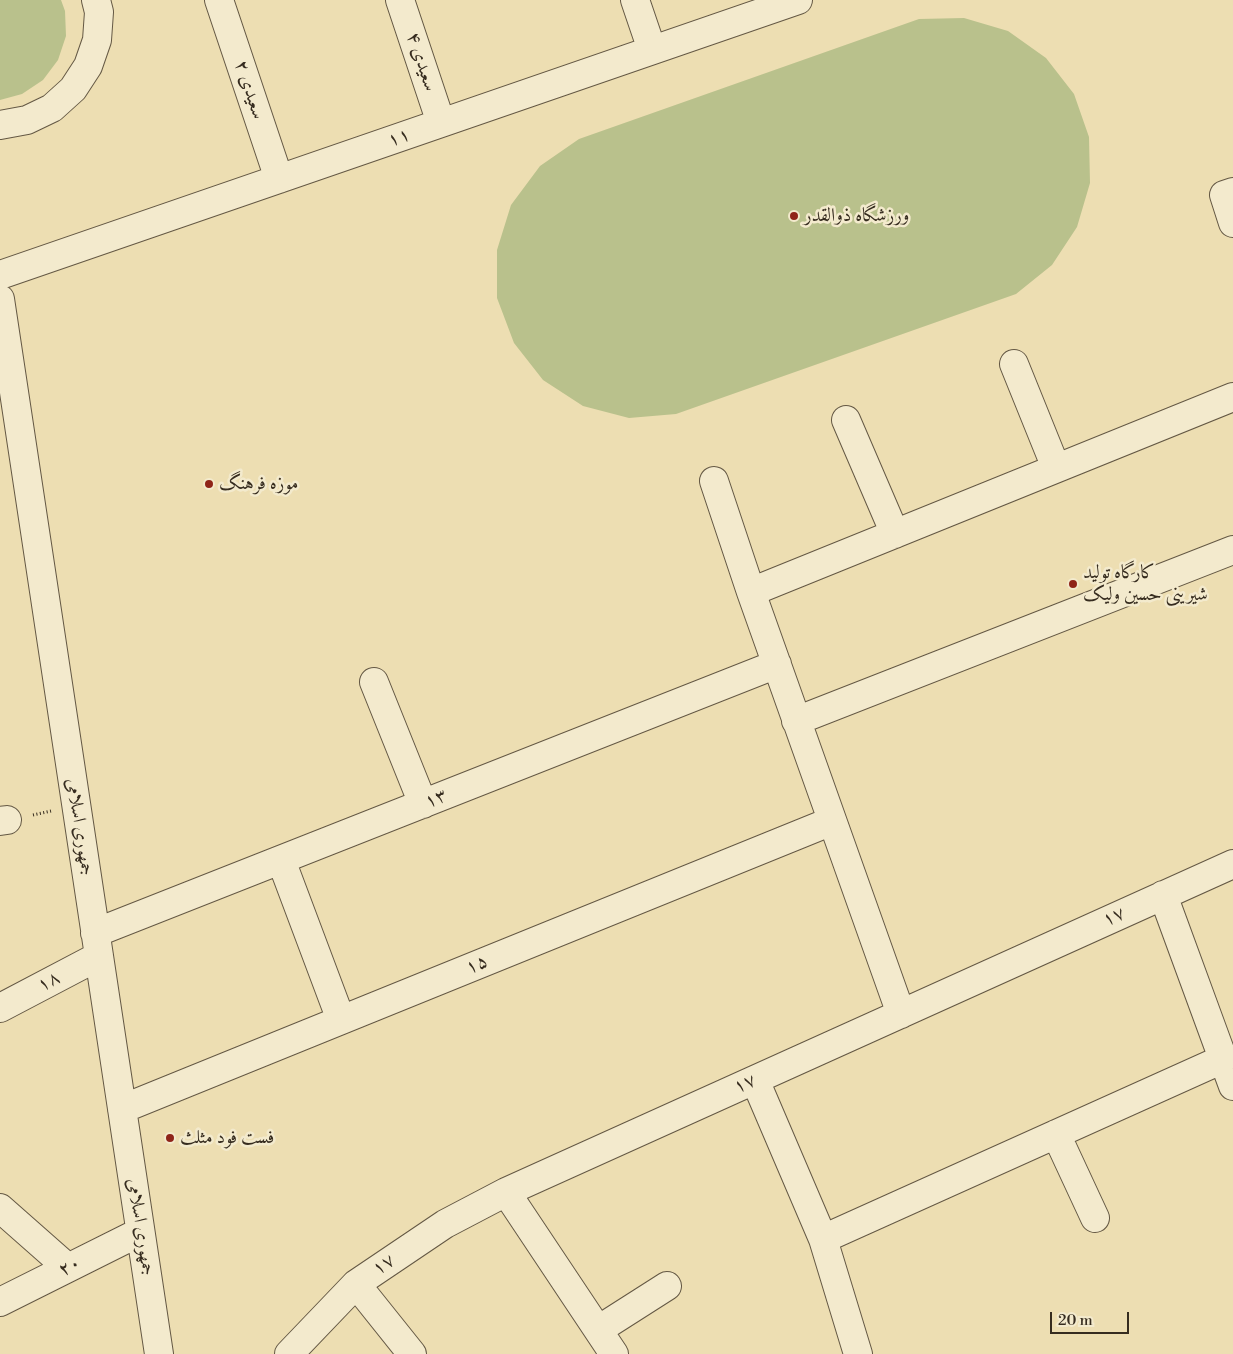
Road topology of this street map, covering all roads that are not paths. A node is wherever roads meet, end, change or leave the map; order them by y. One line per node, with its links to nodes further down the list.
1 (96, 0): 8 (street)
2 (219, 0): 9 (street, سعیدی ۲)
3 (400, 0): 7 (street, سعیدی ۴)
4 (636, 0): 6 (street)
5 (798, 0): 6 (street, ۱۱)
6 (652, 50): 7 (street, ۱۱)
7 (441, 123): 9 (street, ۱۱)
8 (0, 125)
9 (279, 179): 12 (street, ۱۱)
10 (1233, 192): 11 (street)
11 (1233, 223)
12 (0, 275)
13 (0, 299): 30 (street, جمهوری اسلامی)
14 (1014, 364): 17 (street)
15 (1233, 397): 17 (street)
16 (846, 420): 19 (street)
17 (1056, 468): 19 (street)
18 (714, 481): 21 (street)
19 (895, 534): 21 (street)
20 (1233, 550): 24 (street)
21 (750, 592): 22 (street)
22 (777, 664): 24 (street); 25 (street, ۱۳)
23 (374, 682): 25 (street)
24 (796, 721): 26 (street)
25 (423, 804): 27 (street, ۱۳)
26 (832, 821): 32 (street); 33 (street, ۱۵)
27 (281, 860): 30 (street, ۱۳); 33 (street)
28 (1233, 864): 29 (street, ۱۷)
29 (1163, 895): 32 (street, ۱۷); 34 (street)
30 (97, 944): 31 (street, ۱۸); 37 (street, جمهوری اسلامی)
31 (0, 1008)
32 (901, 1014): 35 (street, ۱۷)
33 (341, 1020): 37 (street, ۱۵)
34 (1223, 1060): 36 (street); 38 (street)
35 (755, 1080): 39 (street, ۱۷); 43 (street)
36 (1233, 1086)
37 (122, 1108): 42 (street, جمهوری اسلامی)
38 (1056, 1134): 41 (street); 43 (street)
39 (506, 1192): 45 (street, ۱۷); 48 (street)
40 (0, 1208): 44 (street)
41 (1095, 1218)
42 (140, 1232): 44 (street, ۲۰); 49 (street, جمهوری اسلامی)
43 (823, 1239): 53 (street)
44 (68, 1268): 47 (street, ۲۰)
45 (356, 1284): 50 (street, ۱۷); 51 (street)
46 (666, 1286): 48 (street)
47 (0, 1302)
48 (598, 1330): 52 (street)
49 (159, 1354)
50 (289, 1354)
51 (412, 1354)
52 (614, 1354)
53 (858, 1354)

